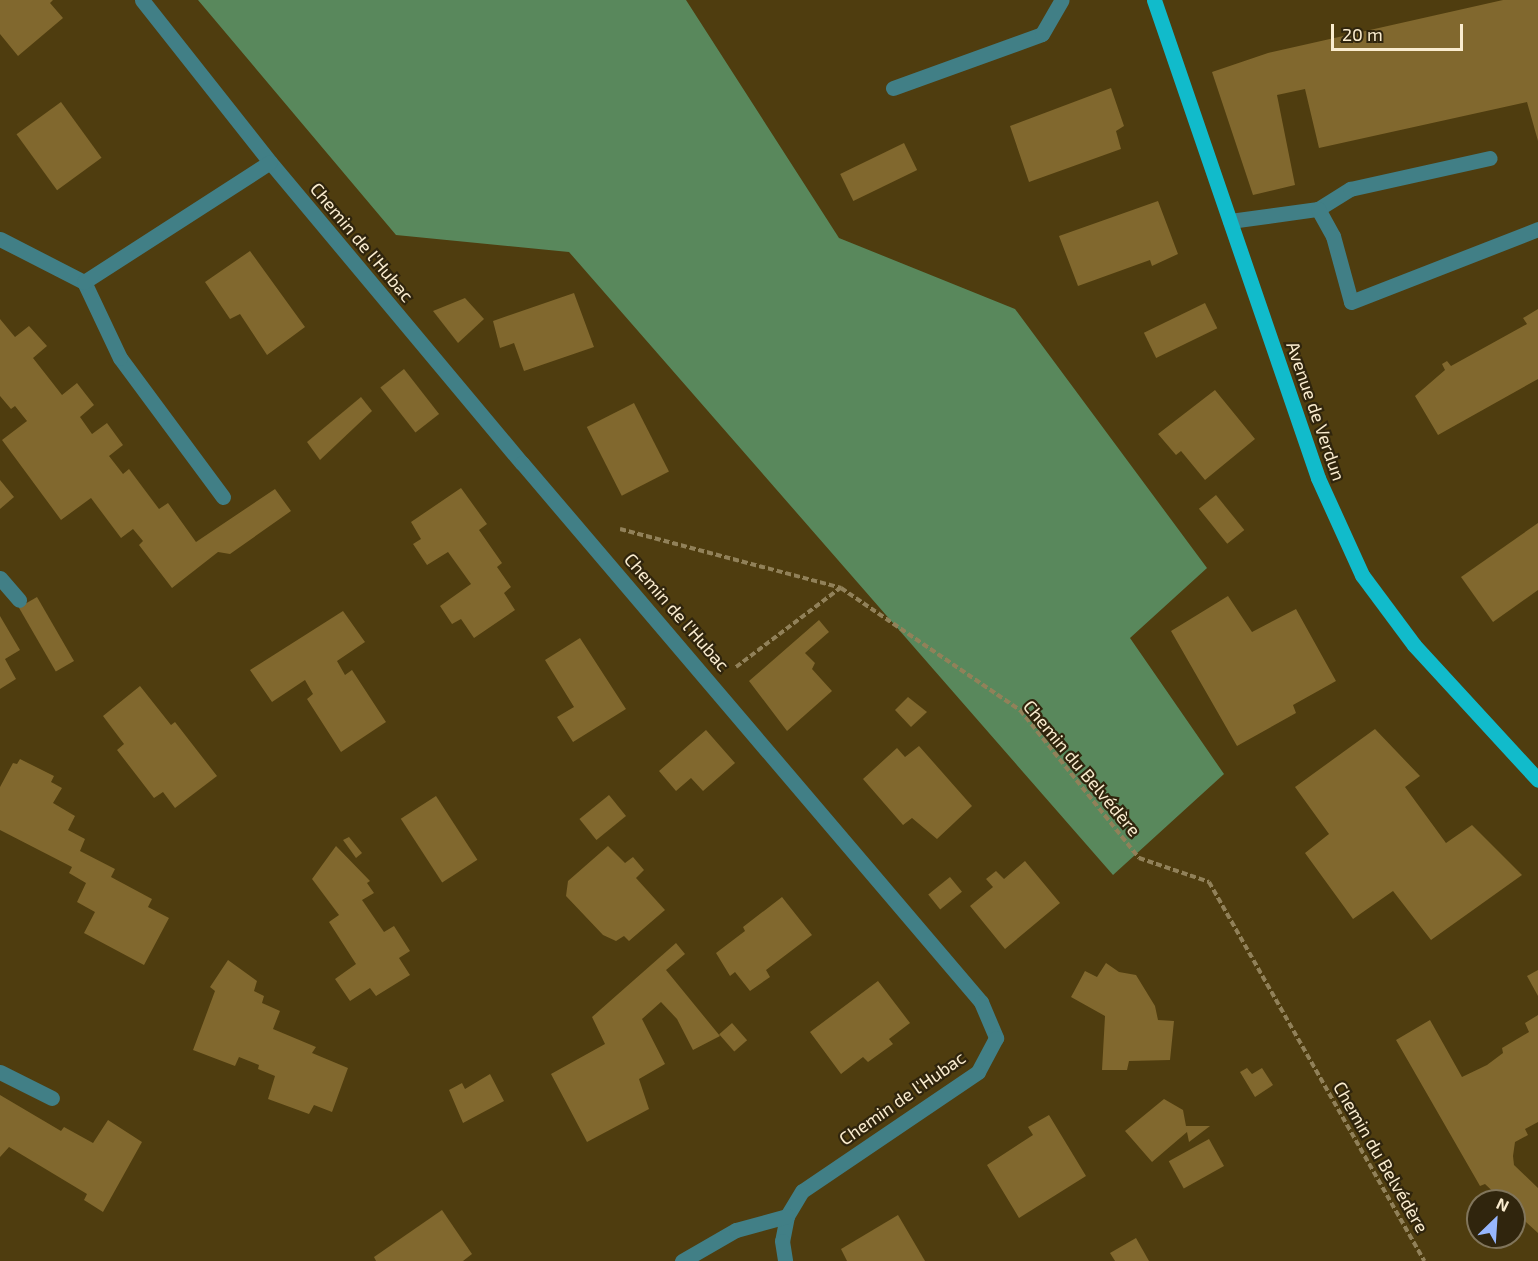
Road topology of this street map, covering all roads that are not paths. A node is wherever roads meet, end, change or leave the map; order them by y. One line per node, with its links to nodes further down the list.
1 (142, 0): 6 (street, Chemin de l'Hubac)
2 (1062, 0): 4 (street)
3 (1154, 0): 8 (main road, Avenue de Verdun)
4 (893, 88)
5 (1490, 158): 7 (street)
6 (270, 162): 11 (street); 18 (street, Chemin de l'Hubac)
7 (1318, 209): 8 (street); 9 (street)
8 (1230, 221): 15 (main road, Avenue de Verdun)
9 (1538, 229)
10 (0, 238): 11 (street)
11 (84, 282): 12 (street)
12 (223, 497)
13 (0, 578): 14 (street)
14 (20, 600)
15 (1538, 780)
16 (0, 1072): 17 (street)
17 (52, 1098)
18 (787, 1216): 19 (street); 20 (street, Chemin de l'Hubac)
19 (682, 1261)
20 (785, 1261)

